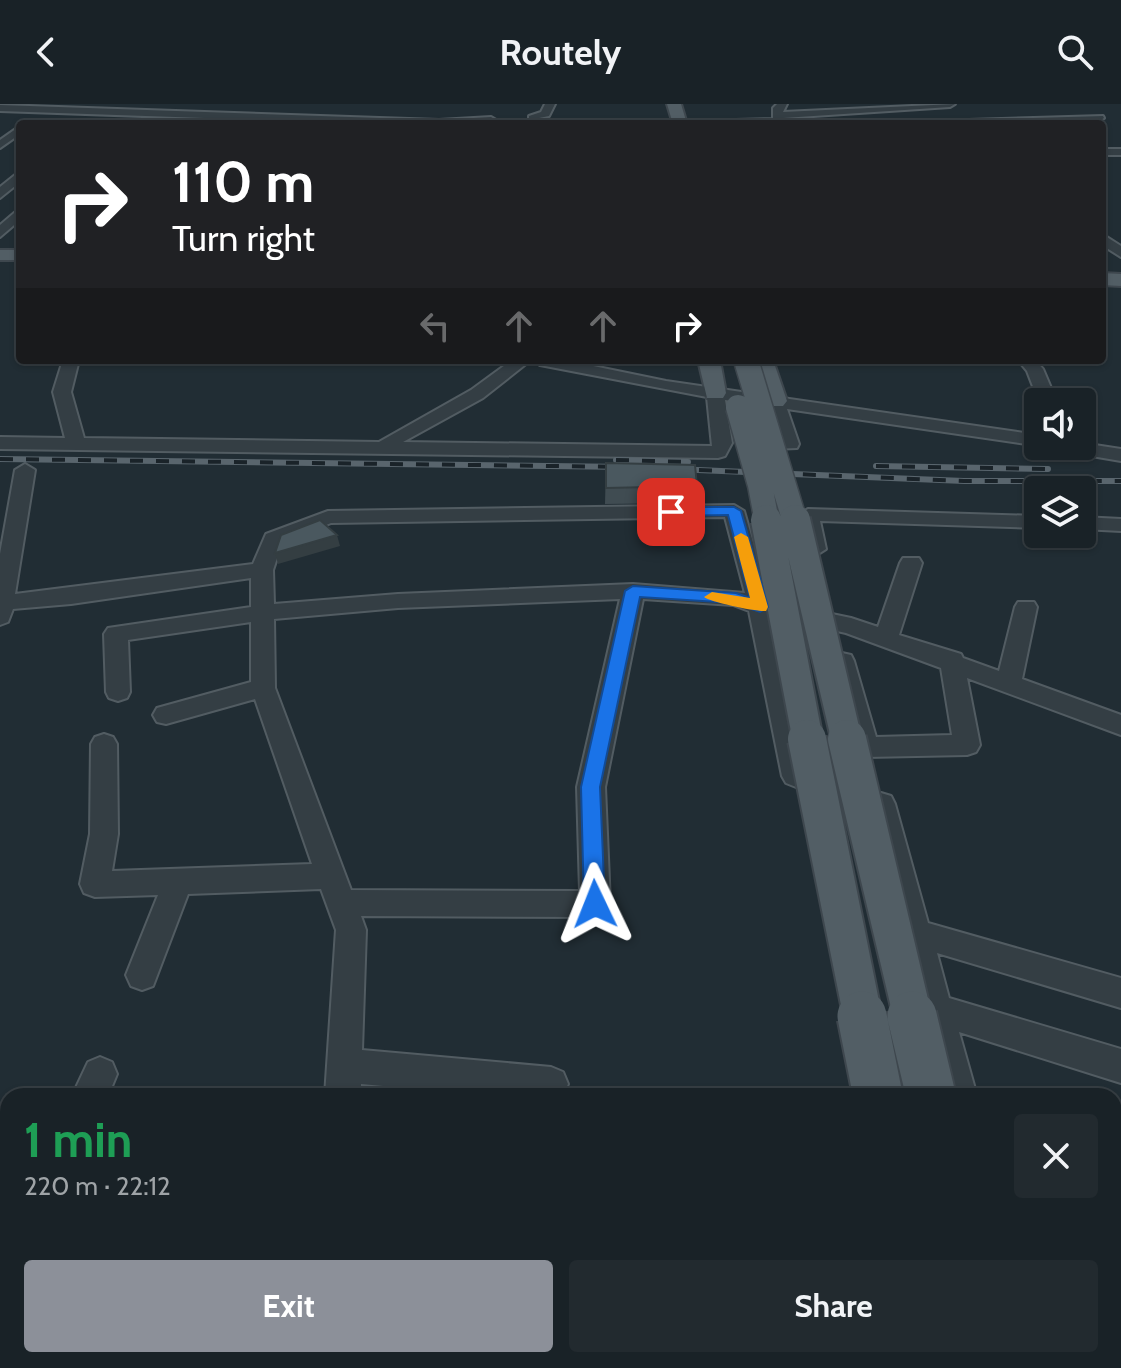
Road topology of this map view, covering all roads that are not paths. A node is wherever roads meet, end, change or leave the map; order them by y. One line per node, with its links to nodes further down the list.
1 (125, 104): 14 (street)
2 (162, 104): 15 (street)
3 (211, 104): 16 (street)
4 (550, 104): 20 (street)
5 (950, 104): 6 (street)
6 (890, 106): 11 (street)
7 (37, 107): 8 (street); 9 (street)
8 (66, 107): 14 (street)
9 (0, 108)
10 (481, 109): 19 (street)
11 (782, 109)
12 (733, 111): 21 (street)
13 (1110, 111): 22 (street)
14 (115, 112): 15 (street)
15 (151, 113): 16 (street)
16 (198, 115): 17 (street); 18 (street)
17 (191, 120)
18 (291, 120)
19 (436, 120)
20 (536, 120)
21 (734, 120)
22 (1105, 120)
23 (16, 132): 24 (street)
24 (0, 145)
25 (16, 179): 26 (street)
26 (0, 194)
27 (16, 216): 28 (street)
28 (0, 233)
29 (70, 364): 43 (street)
30 (518, 364): 44 (street)
31 (558, 364): 38 (street)
32 (710, 364): 38 (main road)
33 (725, 364): 78 (main road, bridge)
34 (747, 364): 79 (main road, bridge)
35 (763, 364): 39 (main road)
36 (1030, 364): 37 (street)
37 (1042, 388)
38 (715, 393): 39 (street); 42 (street)
39 (775, 401): 40 (street); 42 (street)
40 (1024, 439)
41 (0, 443): 43 (street)
42 (723, 443): 44 (street)
43 (76, 444): 44 (street)
44 (384, 446)
45 (1096, 451): 46 (street)
46 (1121, 455)
47 (25, 470): 56 (street)
48 (1024, 522): 58 (street)
49 (1096, 524): 50 (street)
50 (1121, 525)
51 (911, 563): 59 (street)
52 (262, 570): 54 (street); 56 (street); 57 (street)
53 (633, 591): 54 (street); 57 (street); 69 (street)
54 (760, 607): 58 (street); 77 (street)
55 (1026, 607): 61 (street)
56 (0, 608)
57 (261, 613): 62 (street); 63 (street)
58 (832, 621): 59 (street); 67 (street)
59 (886, 638): 60 (street)
60 (952, 660): 61 (street); 67 (street)
61 (1009, 683): 65 (street)
62 (263, 688): 64 (street); 69 (street)
63 (118, 692)
64 (166, 715)
65 (1121, 725)
66 (104, 744): 68 (street)
67 (866, 747): 70 (street)
68 (178, 881): 69 (street); 71 (street)
69 (336, 890): 75 (street)
70 (915, 933): 72 (street); 73 (street)
71 (142, 975)
72 (1121, 993)
73 (935, 1009): 74 (street); 80 (street)
74 (1121, 1066)
75 (344, 1080): 76 (street)
76 (551, 1084)
77 (861, 1088)
78 (876, 1088)
79 (929, 1088)
80 (957, 1088)

